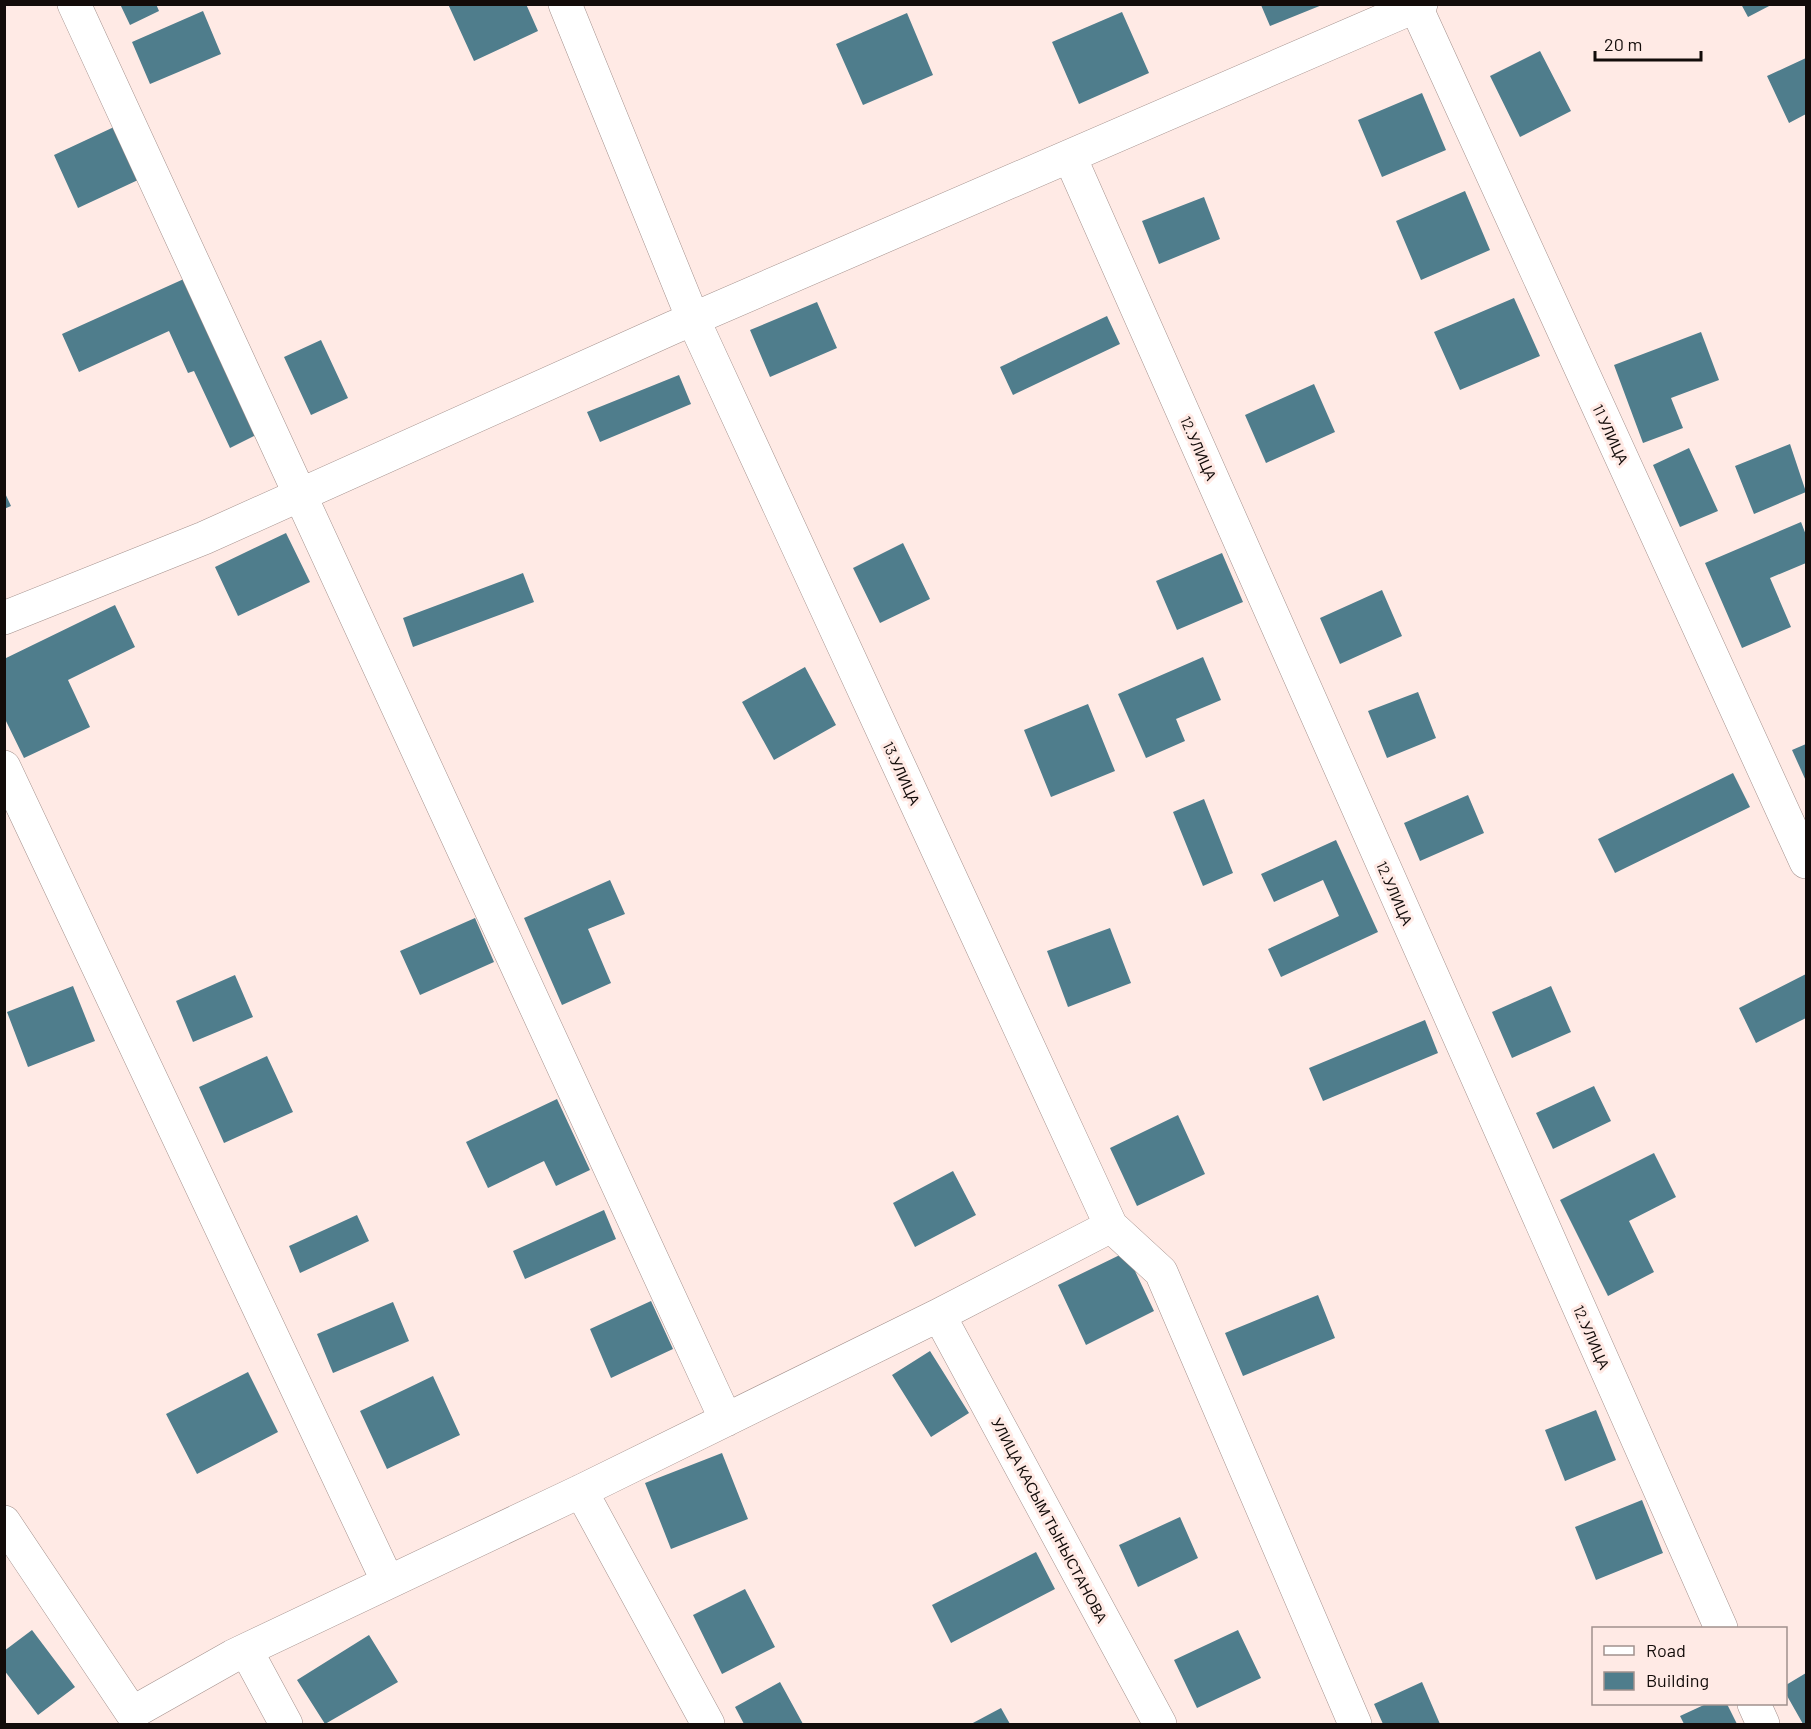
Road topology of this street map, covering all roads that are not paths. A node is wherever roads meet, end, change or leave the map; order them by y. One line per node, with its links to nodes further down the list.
1 (74, 4): 6 (street)
2 (565, 4): 5 (street, 13.УЛИЦА)
3 (1418, 6): 4 (street); 9 (street, 11 УЛИЦА)
4 (1070, 157): 5 (street); 16 (street, 12.УЛИЦА)
5 (693, 319): 6 (street); 10 (street, 13.УЛИЦА)
6 (301, 495): 7 (street); 12 (street)
7 (4, 618)
8 (4, 767): 15 (street)
9 (1806, 862)
10 (1111, 1226): 11 (street); 23 (street)
11 (939, 1315): 12 (street); 22 (street, УЛИЦА КАСЫМ ТЫНЫСТАНОВА)
12 (726, 1420): 13 (street)
13 (581, 1491): 15 (street); 21 (street)
14 (4, 1522): 19 (street)
15 (388, 1582): 17 (street)
16 (1719, 1627)
17 (246, 1650): 19 (street); 20 (street)
18 (1754, 1705): 24 (street)
19 (122, 1719)
20 (286, 1725)
21 (708, 1725)
22 (1160, 1725)
23 (1355, 1725)
24 (1763, 1725)

